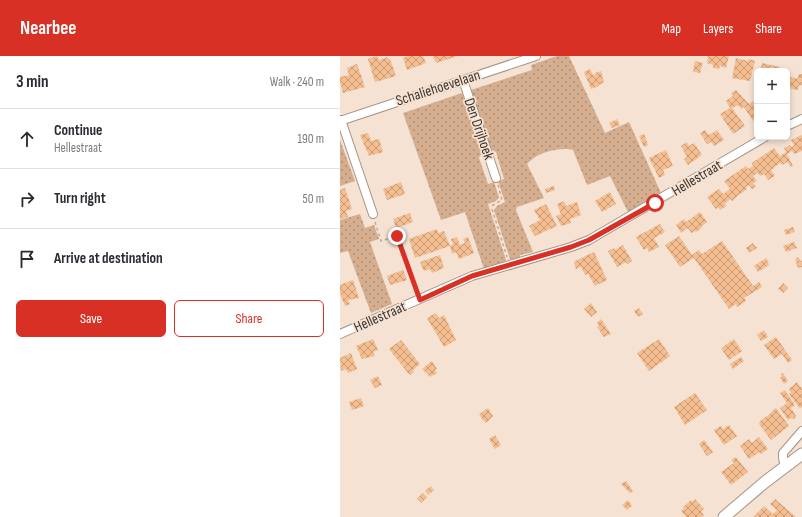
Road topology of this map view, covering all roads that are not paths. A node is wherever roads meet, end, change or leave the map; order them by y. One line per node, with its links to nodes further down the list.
1 (536, 56): 2 (street, Schaliehoevelaan)
2 (463, 80): 4 (street, Schaliehoevelaan); 7 (street, Den Drijhoek)
3 (802, 119): 5 (street)
4 (341, 120): 8 (street)
5 (790, 125)
6 (760, 140): 9 (street, Hellestraat)
7 (496, 178)
8 (373, 214)
9 (340, 334)
10 (802, 431): 12 (street)
11 (802, 454): 12 (street)
12 (785, 466): 13 (street)
13 (724, 517)

